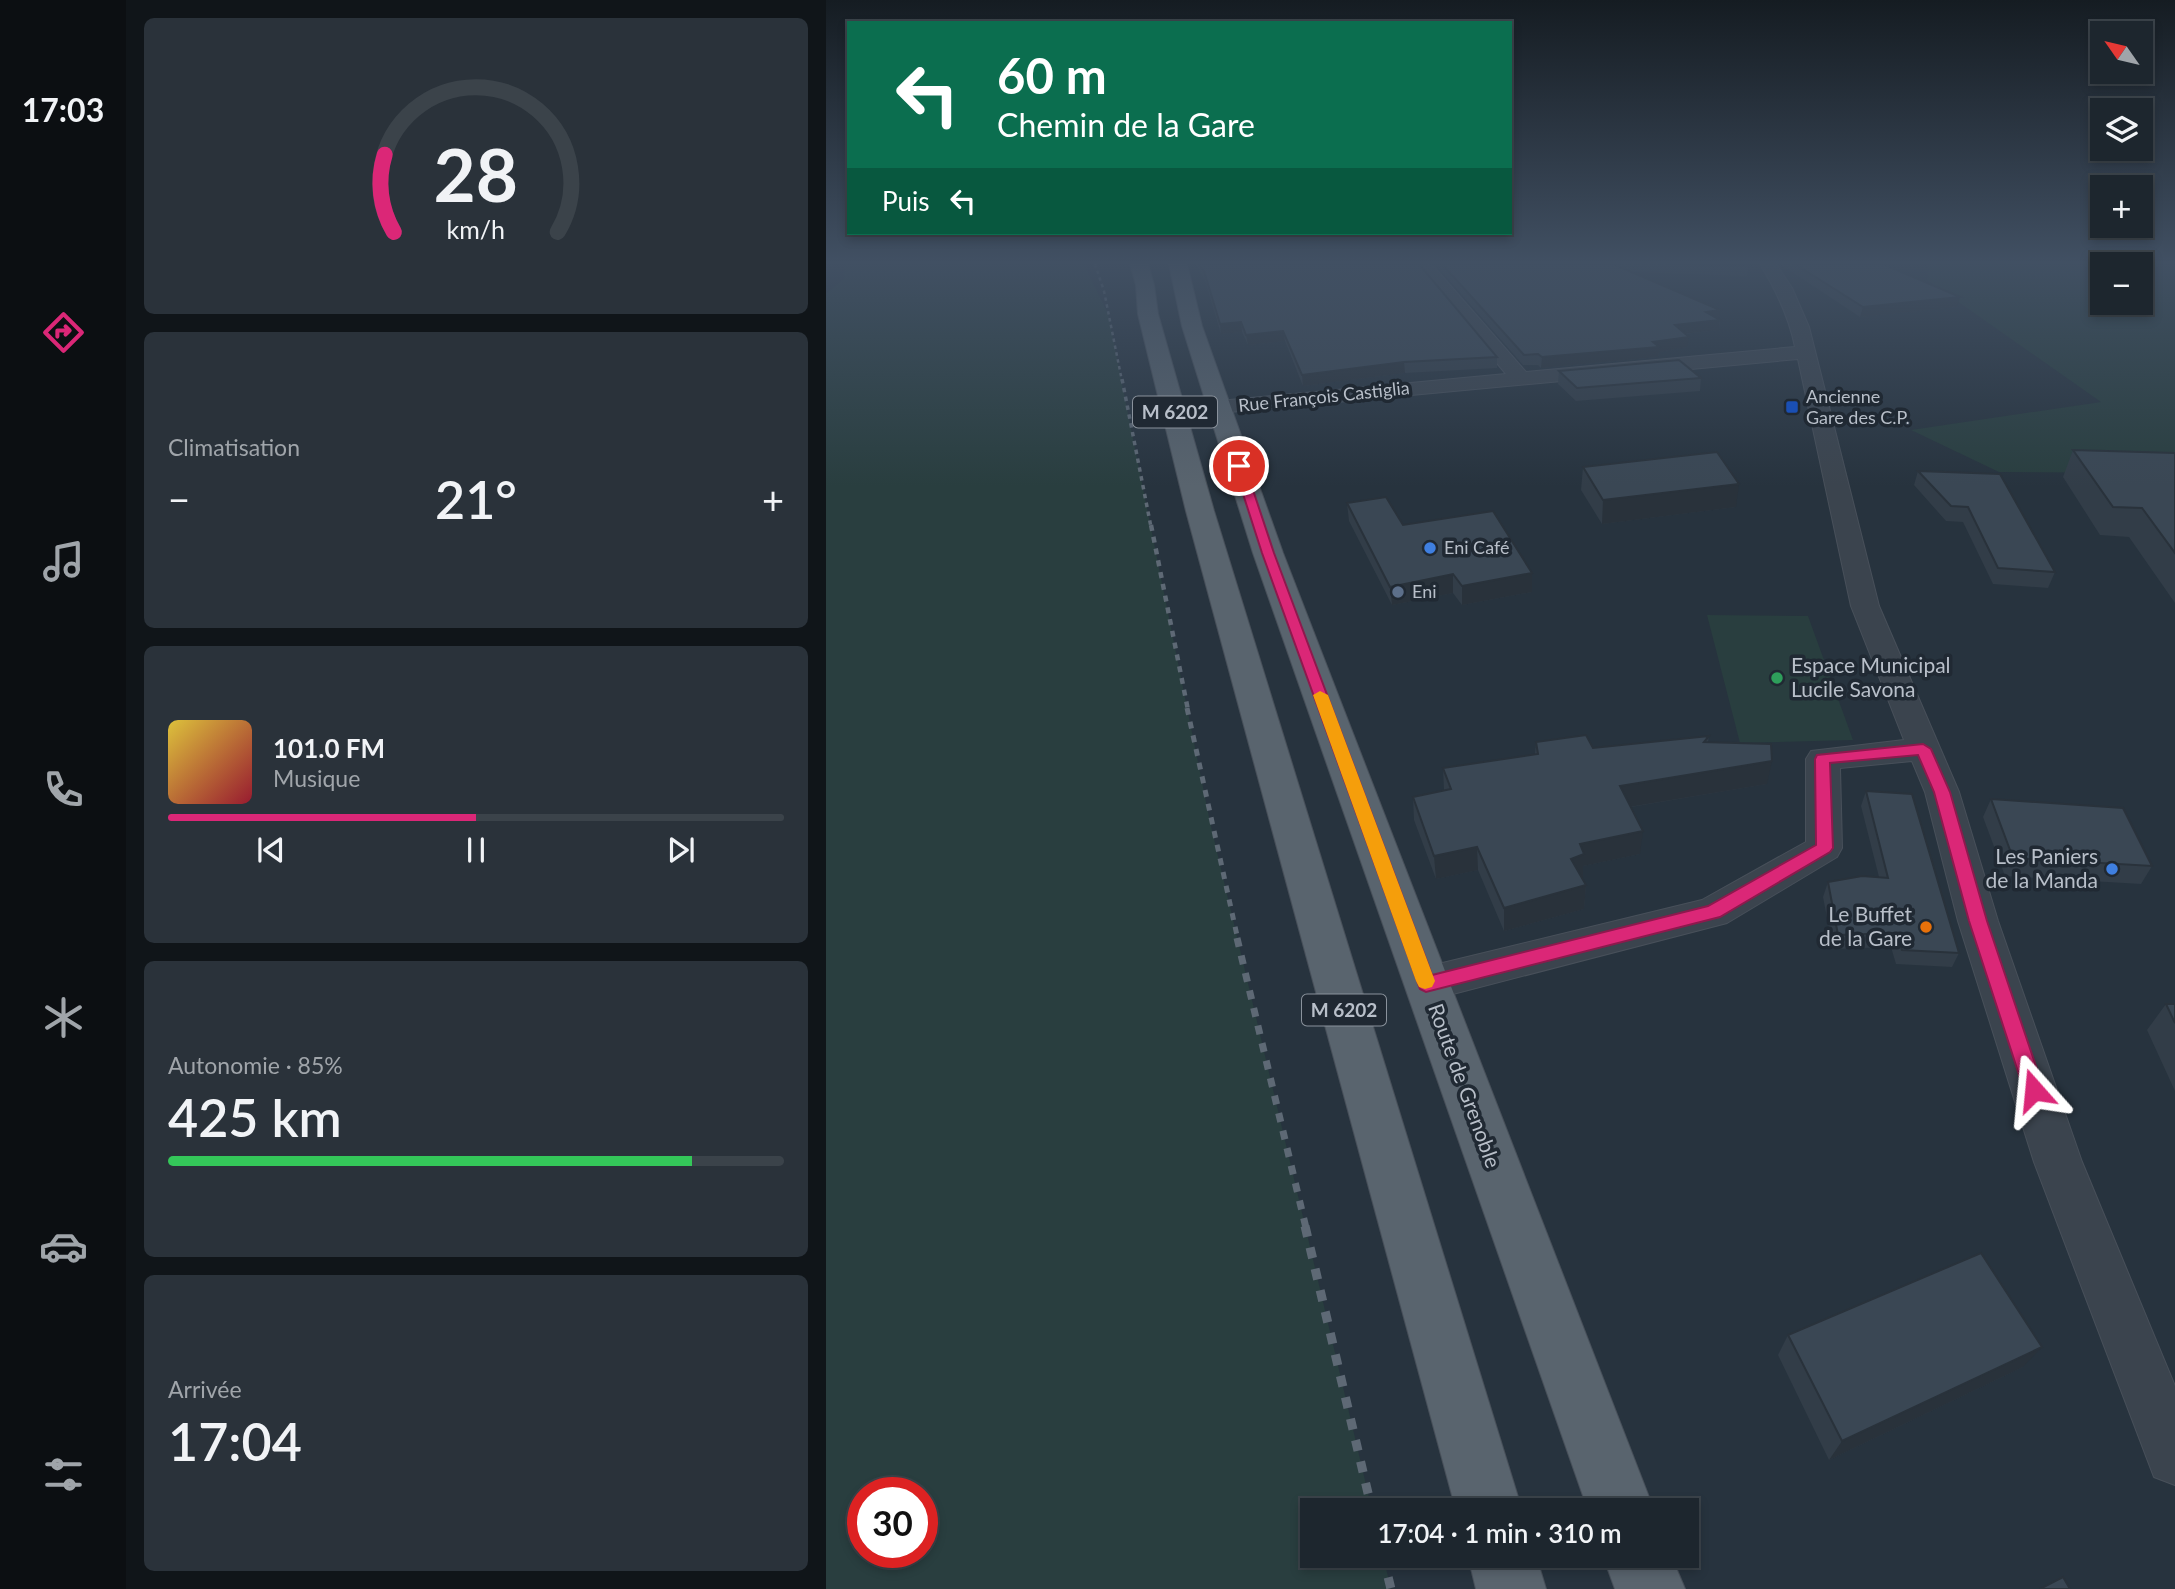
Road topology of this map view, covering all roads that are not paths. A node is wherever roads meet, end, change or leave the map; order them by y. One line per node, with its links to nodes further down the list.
1 (1154, 338): 11 (main road, M 6202)
2 (1196, 338): 7 (main road, Route de Grenoble / M 6202)
3 (1486, 338): 6 (street)
4 (1803, 338): 5 (street)
5 (1806, 352): 6 (street, Rue François Castiglia); 8 (street)
6 (1520, 378): 7 (street, Rue François Castiglia)
7 (1219, 407): 9 (main road, Route de Grenoble / M 6202)
8 (1923, 749): 9 (street); 10 (street)
9 (1426, 984): 12 (main road, Route de Grenoble / M 6202)
10 (2175, 1456)
11 (1486, 1498)
12 (1617, 1498)
13 (1505, 1568): 15 (main road)
14 (1642, 1568): 16 (main road)
15 (1511, 1589)
16 (1650, 1589)

